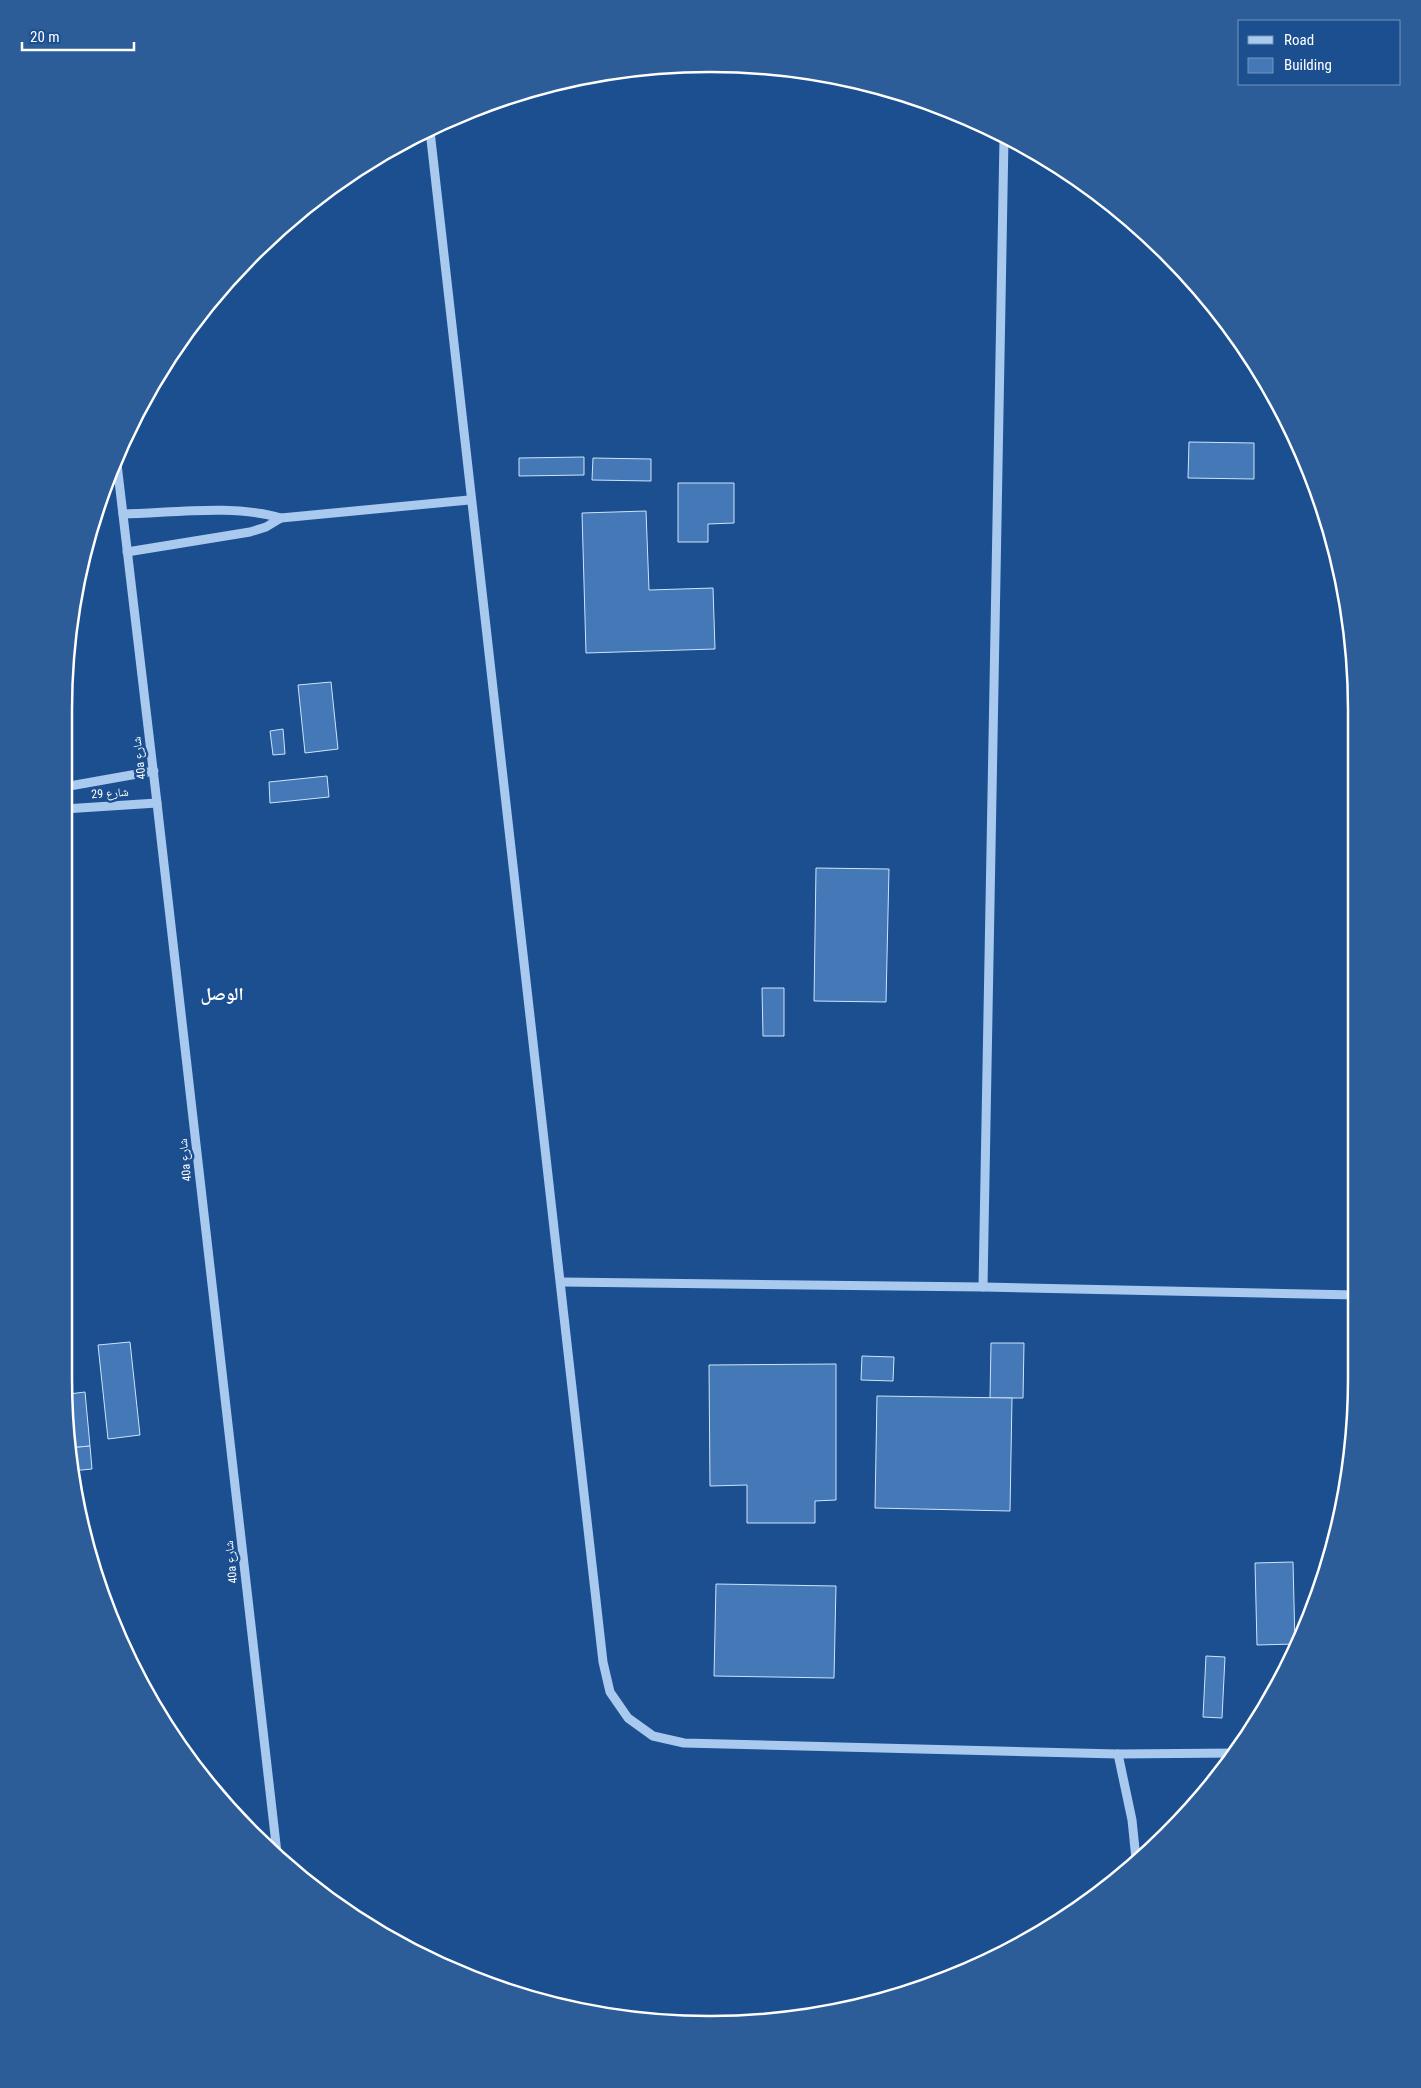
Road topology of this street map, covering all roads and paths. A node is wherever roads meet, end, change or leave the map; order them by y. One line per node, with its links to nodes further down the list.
1 (431, 137): 4 (street)
2 (1004, 144): 13 (street)
3 (118, 473): 5 (street, 40a شارع)
4 (469, 500): 6 (street); 12 (street)
5 (123, 514): 6 (street); 7 (street, 40a شارع)
6 (281, 518): 7 (street)
7 (127, 552): 8 (street, 40a شارع)
8 (154, 771): 9 (street, شارع 29); 10 (street, 40a شارع)
9 (72, 786)
10 (157, 803): 11 (street, شارع 29); 17 (street, 40a شارع)
11 (72, 808)
12 (562, 1282): 13 (street); 16 (street)
13 (983, 1287): 14 (street)
14 (1348, 1295)
15 (1226, 1753): 16 (street)
16 (1118, 1754): 18 (street)
17 (276, 1844)
18 (1135, 1853)

